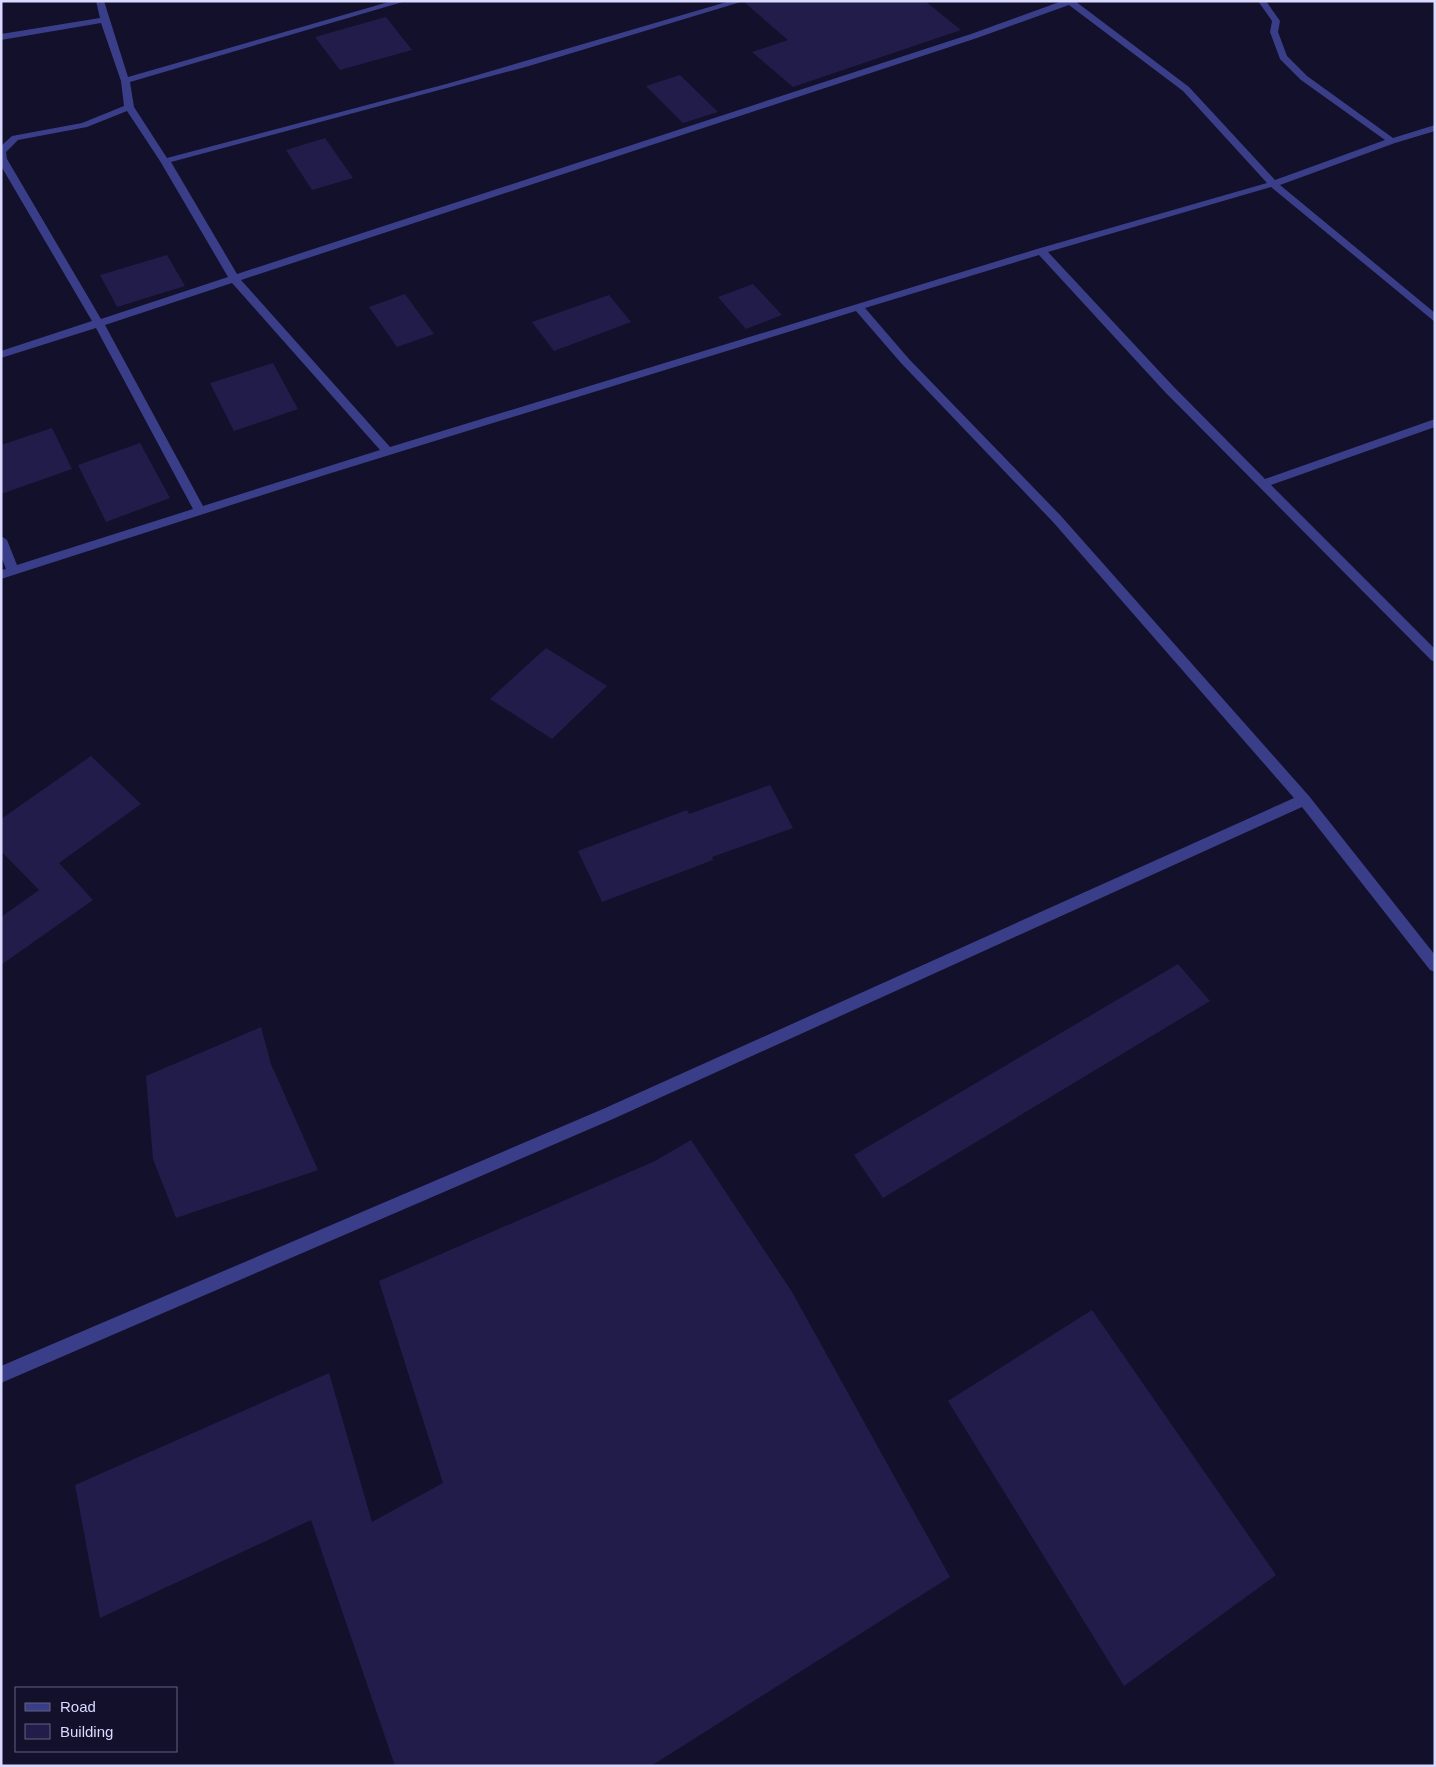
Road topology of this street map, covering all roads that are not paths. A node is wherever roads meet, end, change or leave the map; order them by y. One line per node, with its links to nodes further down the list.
1 (100, 1): 6 (street)
2 (402, 1): 8 (street)
3 (740, 1): 12 (street)
4 (1070, 1): 13 (street); 15 (street)
5 (1262, 1): 11 (street)
6 (105, 20): 7 (street); 8 (street)
7 (1, 37)
8 (125, 80): 9 (street)
9 (129, 107): 12 (street); 18 (street)
10 (1435, 128): 11 (street)
11 (1392, 141): 13 (street)
12 (165, 161): 15 (street)
13 (1273, 184): 14 (street); 17 (street)
14 (1040, 251): 16 (street); 22 (street)
15 (234, 278): 18 (street); 21 (street)
16 (858, 308): 21 (street); 28 (street)
17 (1435, 319)
18 (99, 324): 19 (street); 23 (street)
19 (1, 355)
20 (1435, 423): 22 (street)
21 (388, 452): 23 (street)
22 (1263, 484): 27 (street)
23 (200, 511): 25 (street)
24 (1, 540): 25 (street)
25 (13, 571): 26 (street)
26 (1, 575)
27 (1435, 657)
28 (1304, 800): 29 (street); 30 (street)
29 (1435, 966)
30 (1, 1375)

